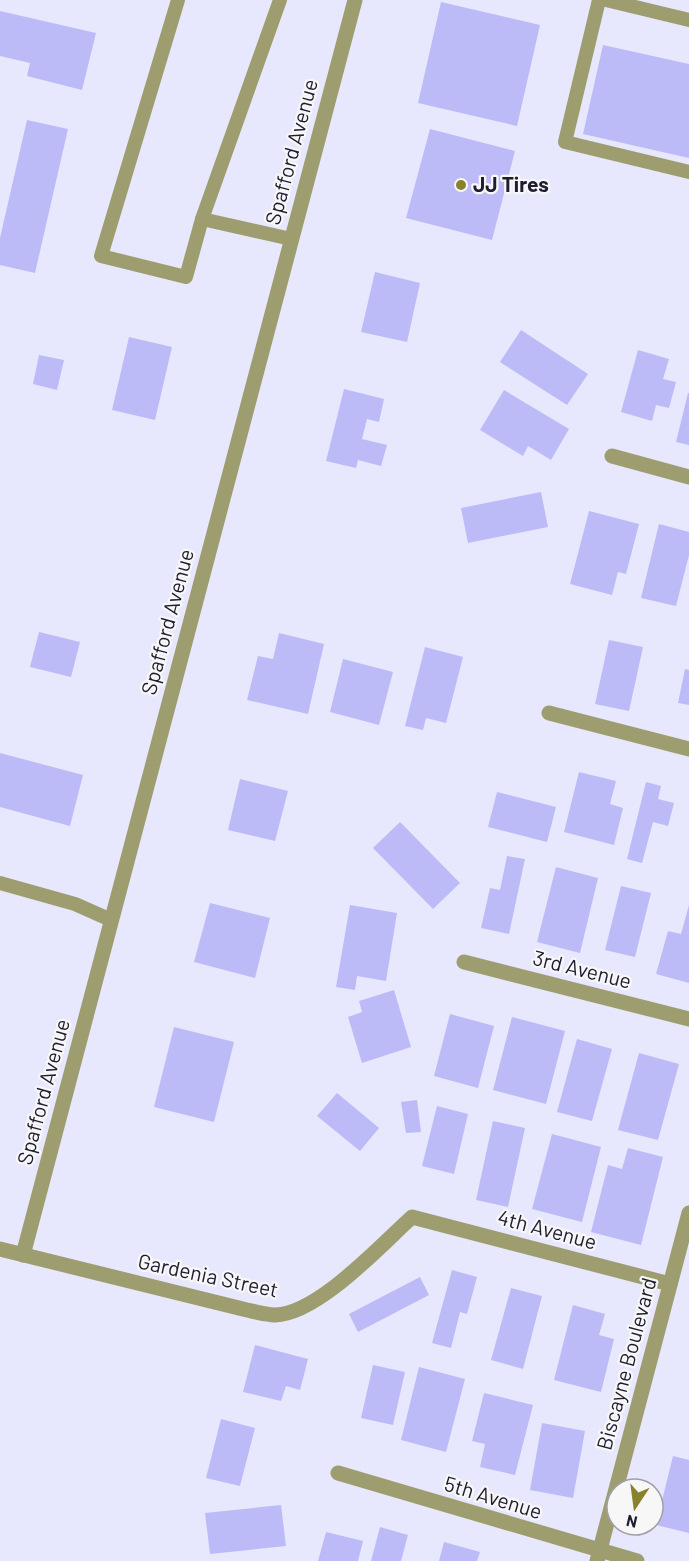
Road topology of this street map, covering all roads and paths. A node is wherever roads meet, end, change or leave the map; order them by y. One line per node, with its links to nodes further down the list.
1 (178, 0): 9 (lane)
2 (280, 0): 9 (lane)
3 (355, 0): 10 (street, Spafford Avenue)
4 (599, 0): 8 (lane)
5 (606, 0): 6 (lane)
6 (629, 3): 7 (lane)
7 (689, 20)
8 (689, 172)
9 (202, 219): 10 (lane)
10 (291, 239): 16 (street, Spafford Avenue)
11 (612, 456): 12 (street)
12 (689, 477)
13 (549, 713): 14 (street)
14 (689, 749)
15 (0, 883): 16 (lane)
16 (111, 920): 22 (street, Spafford Avenue)
17 (464, 962): 18 (street, 3rd Avenue)
18 (689, 1019)
19 (689, 1213): 23 (street, Biscayne Boulevard)
20 (412, 1217): 22 (street, Gardenia Street); 23 (street, 4th Avenue)
21 (0, 1249): 22 (street, Gardenia Street)
22 (22, 1255)
23 (670, 1284): 25 (street, Biscayne Boulevard)
24 (338, 1473): 25 (street, 5th Avenue)
25 (598, 1556): 26 (street, 5th Avenue)
26 (637, 1561)

